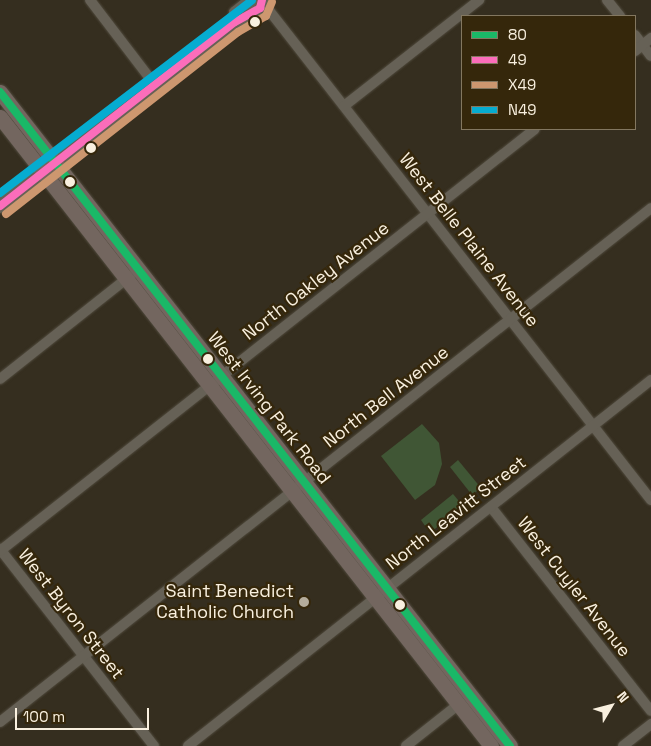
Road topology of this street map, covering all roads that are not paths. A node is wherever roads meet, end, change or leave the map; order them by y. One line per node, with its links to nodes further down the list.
1 (90, 0): 11 (street)
2 (252, 0): 7 (main road)
3 (261, 0): 7 (main road); 13 (street, West Belle Plaine Avenue)
4 (479, 0): 13 (street)
5 (607, 0): 6 (street)
6 (619, 15)
7 (235, 22): 11 (main road)
8 (651, 38): 9 (street)
9 (638, 48): 10 (street)
10 (651, 56)
11 (155, 85): 16 (main road)
12 (0, 92): 16 (main road, West Irving Park Road)
13 (344, 106): 19 (street, West Belle Plaine Avenue)
14 (0, 117): 16 (main road, West Irving Park Road)
15 (534, 130): 19 (street, North Oakley Avenue)
16 (49, 168): 17 (main road); 20 (main road, West Irving Park Road)
17 (0, 206)
18 (651, 208): 21 (street, North Bell Avenue)
19 (427, 213): 21 (street, West Belle Plaine Avenue); 24 (street, North Oakley Avenue)
20 (132, 275): 22 (street); 24 (main road, West Irving Park Road)
21 (510, 320): 25 (street, West Belle Plaine Avenue); 26 (street, North Bell Avenue)
22 (0, 379)
23 (651, 380): 25 (street, North Leavitt Street)
24 (215, 381): 26 (main road, West Irving Park Road); 27 (main road, West Irving Park Road); 30 (street, North Oakley Avenue)
25 (593, 426): 28 (street, West Belle Plaine Avenue); 29 (street, North Leavitt Street)
26 (304, 483): 27 (street, North Bell Avenue); 31 (main road, West Irving Park Road)
27 (292, 492): 32 (main road, West Irving Park Road); 33 (street, North Bell Avenue)
28 (651, 500)
29 (491, 507): 31 (street, North Leavitt Street); 35 (street, West Cuyler Avenue)
30 (0, 550): 33 (street, West Byron Street)
31 (387, 589): 32 (street, North Leavitt Street); 42 (main road, West Irving Park Road)
32 (375, 598): 34 (main road, West Irving Park Road); 39 (street, North Leavitt Street)
33 (84, 656): 36 (street, North Bell Avenue); 38 (street, West Byron Street)
34 (459, 704): 40 (street); 41 (main road, West Irving Park Road)
35 (651, 711)
36 (0, 722)
37 (651, 724): 43 (street)
38 (154, 746)
39 (188, 746)
40 (406, 746)
41 (491, 746)
42 (510, 746)
43 (623, 746)

